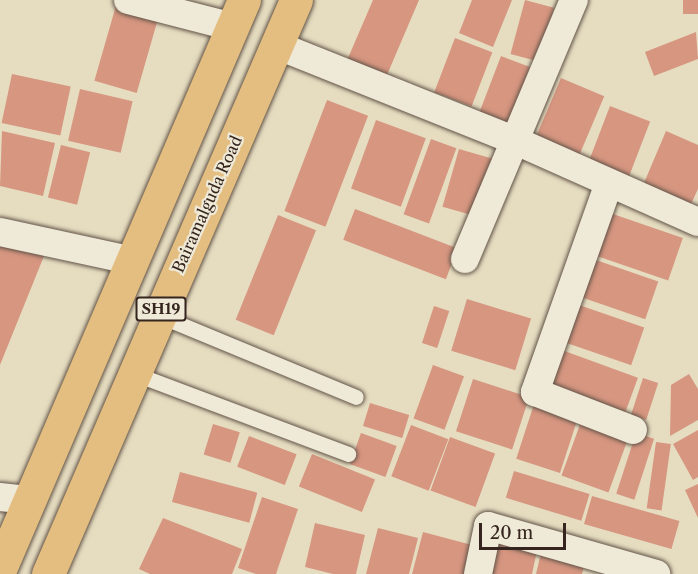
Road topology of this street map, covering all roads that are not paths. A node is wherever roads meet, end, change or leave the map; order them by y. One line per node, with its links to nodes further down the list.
1 (128, 0): 4 (street)
2 (296, 0): 5 (main road, Bairamalguda Road / SH19)
3 (574, 0): 6 (street)
4 (238, 13): 11 (main road, SH19)
5 (276, 45): 6 (street); 12 (main road, Bairamalguda Road / SH19)
6 (516, 141): 7 (street); 10 (street)
7 (609, 183): 8 (street); 15 (street)
8 (698, 222)
9 (0, 232): 11 (street)
10 (465, 259)
11 (129, 260): 17 (main road, SH19)
12 (158, 315): 13 (main road, Bairamalguda Road / SH19); 14 (lane)
13 (133, 373): 16 (lane); 19 (main road, Bairamalguda Road / SH19)
14 (356, 397)
15 (633, 430)
16 (348, 454)
17 (15, 499): 18 (main road, SH19)
18 (0, 569)
19 (48, 574)
20 (478, 574): 21 (street)
21 (656, 574)

